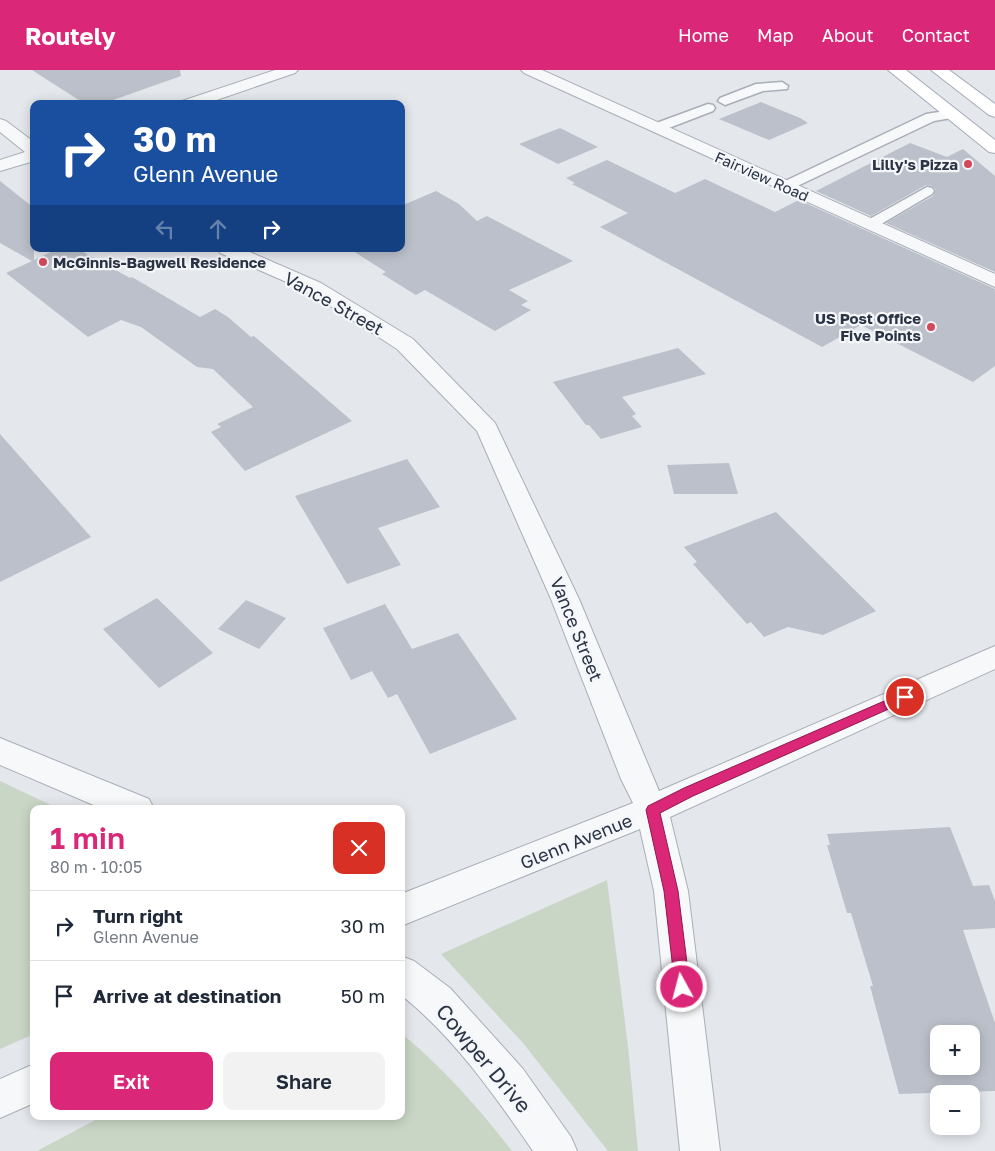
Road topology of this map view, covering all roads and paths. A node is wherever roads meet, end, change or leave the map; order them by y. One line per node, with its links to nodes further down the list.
1 (290, 70): 6 (street)
2 (530, 70): 12 (street, Fairview Road)
3 (896, 70): 10 (main road)
4 (939, 70): 9 (main road)
5 (782, 86): 7 (lane)
6 (200, 100)
7 (725, 101)
8 (708, 108): 12 (lane)
9 (995, 112)
10 (952, 114): 13 (main road); 17 (lane)
11 (0, 124): 14 (street)
12 (656, 128): 17 (street, Fairview Road)
13 (995, 148)
14 (30, 150)
15 (30, 155): 16 (street)
16 (0, 166)
17 (786, 186): 19 (street, Fairview Road)
18 (927, 191): 19 (lane)
19 (871, 224): 21 (street, Fairview Road)
20 (234, 252): 25 (street, Vance Street)
21 (995, 281)
22 (995, 657): 25 (street, Glenn Avenue)
23 (0, 752): 24 (street)
24 (128, 805)
25 (652, 810): 26 (street, Glenn Avenue); 31 (street, Vance Street)
26 (405, 908)
27 (405, 976): 30 (street, Cowper Drive)
28 (30, 1084): 29 (street)
29 (0, 1099)
30 (557, 1151)
31 (700, 1151)

